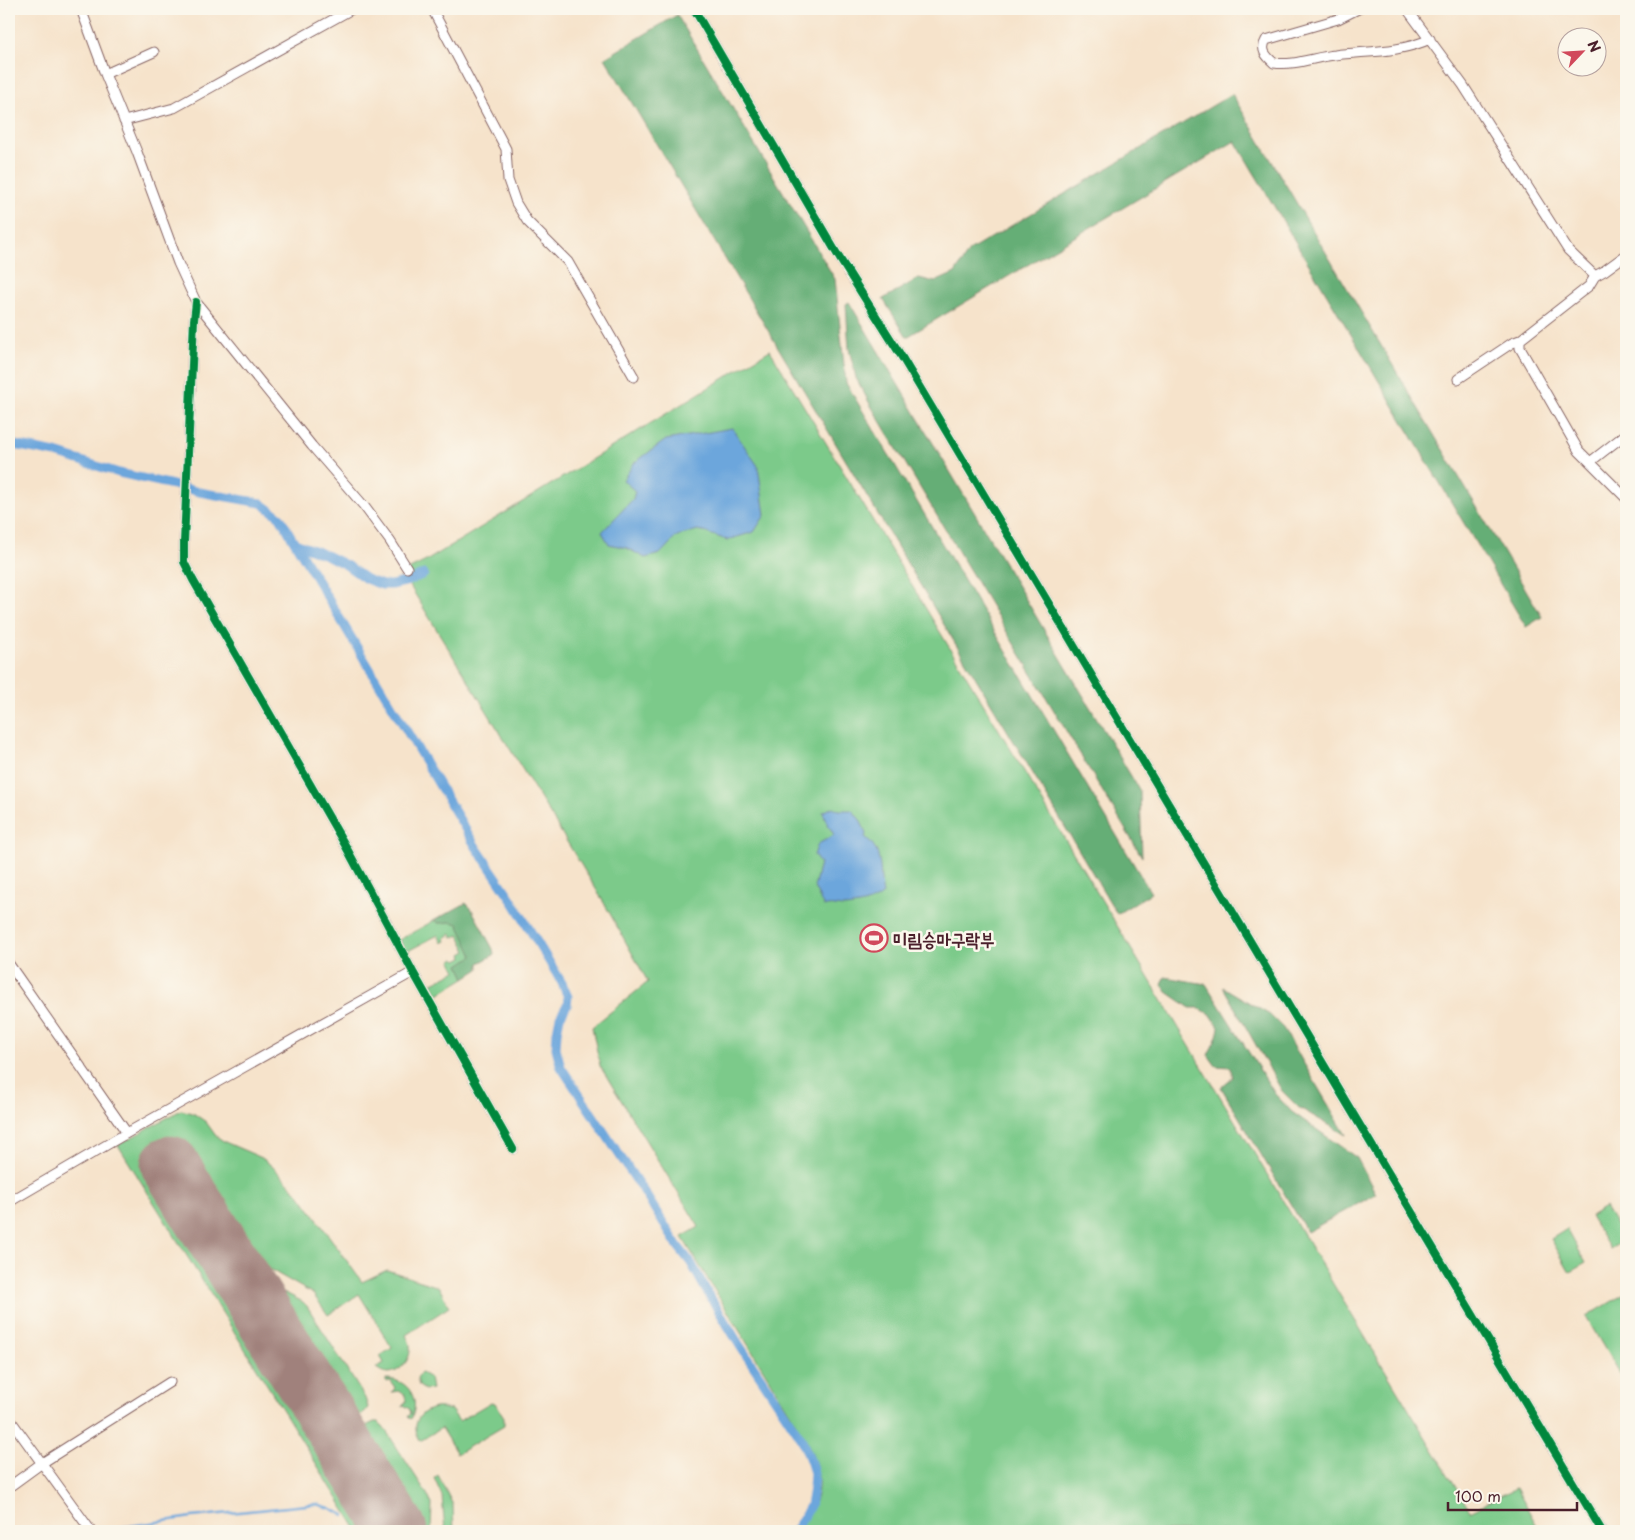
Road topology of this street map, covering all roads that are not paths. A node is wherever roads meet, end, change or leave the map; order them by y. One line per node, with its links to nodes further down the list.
1 (81, 9): 9 (street)
2 (352, 9): 10 (street)
3 (432, 9): 15 (street)
4 (694, 9): 31 (street)
5 (1358, 9): 7 (street)
6 (1408, 9): 7 (street)
7 (1430, 39): 12 (street)
8 (154, 52): 9 (street)
9 (105, 74): 10 (street)
10 (124, 121): 13 (street)
11 (1626, 255): 12 (street)
12 (1595, 276): 14 (street)
13 (196, 302): 20 (street); 22 (street)
14 (1520, 340): 16 (street); 18 (street)
15 (634, 377)
16 (1458, 379)
17 (1626, 434): 18 (street)
18 (1590, 462): 19 (street)
19 (1626, 498)
20 (407, 568)
21 (9, 964): 23 (street)
22 (412, 972): 23 (street); 24 (street)
23 (127, 1133): 25 (street)
24 (513, 1149)
25 (9, 1202)
26 (170, 1382): 28 (street)
27 (9, 1418): 28 (street)
28 (42, 1463): 29 (street); 30 (street)
29 (9, 1487)
30 (91, 1531)
31 (1602, 1531)

